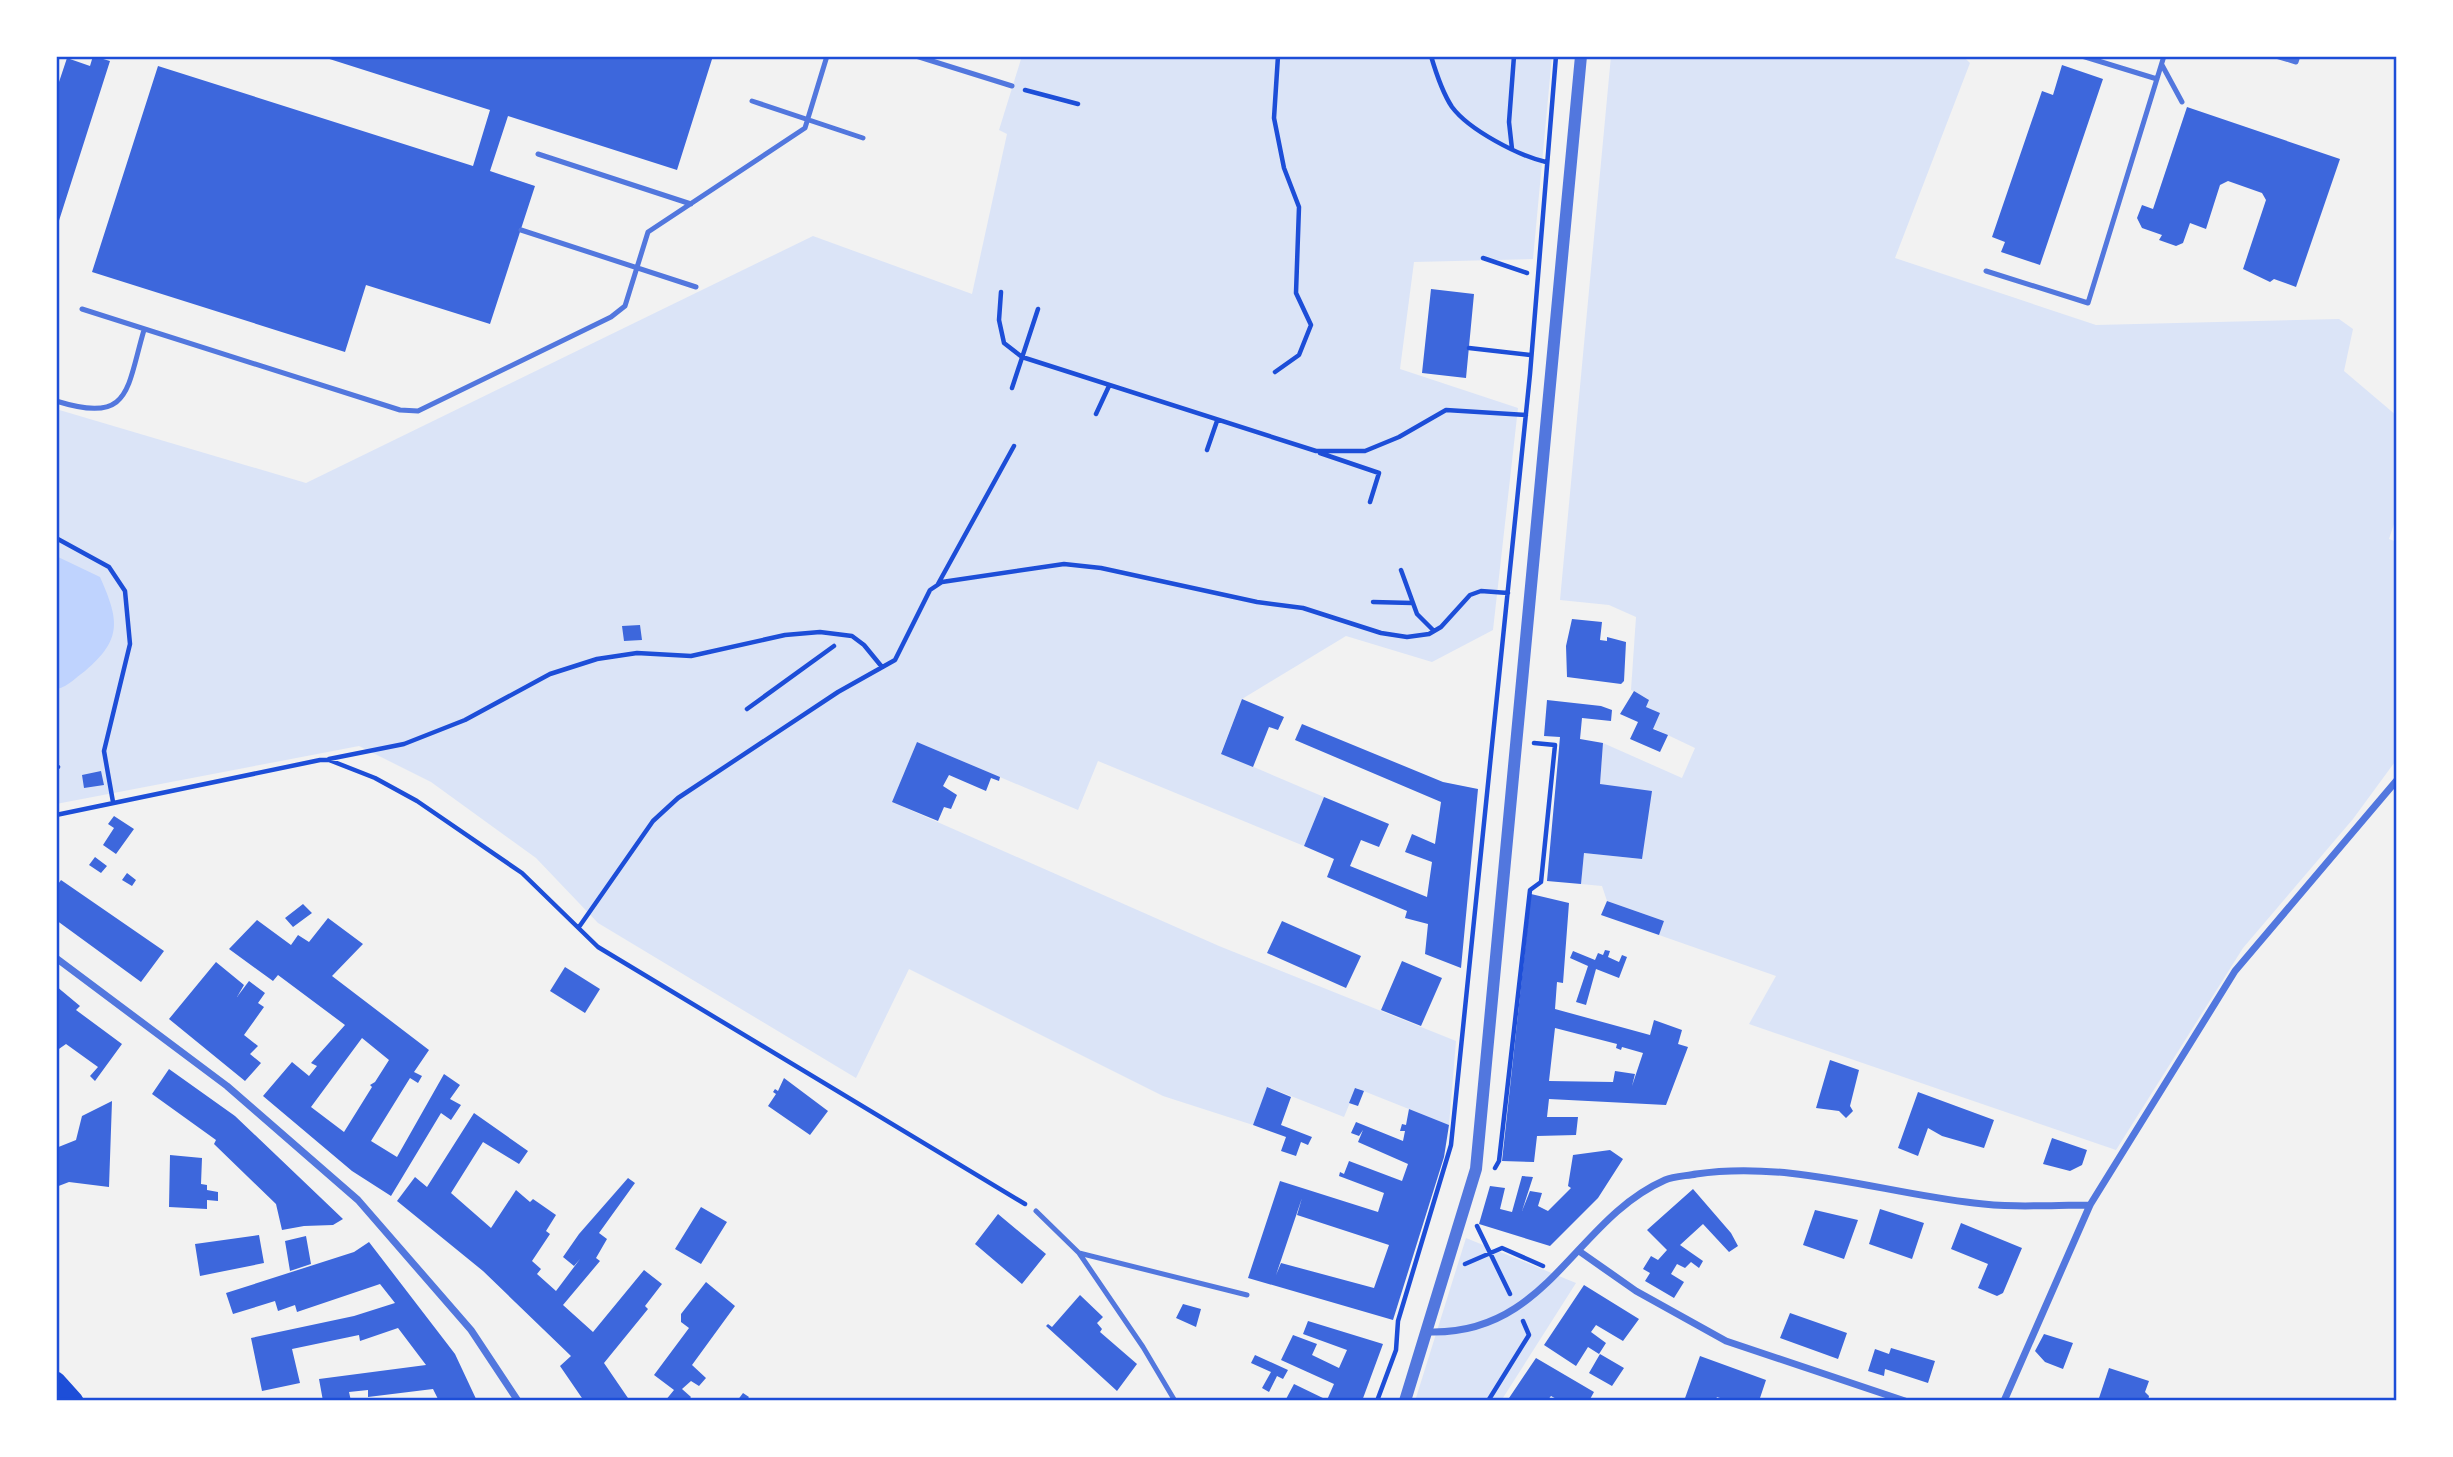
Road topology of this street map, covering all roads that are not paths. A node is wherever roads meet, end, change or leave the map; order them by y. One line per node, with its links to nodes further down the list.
1 (827, 56): 15 (lane)
2 (916, 56): 9 (lane)
3 (946, 56): 9 (lane)
4 (1581, 56): 33 (street)
5 (2082, 56): 11 (lane)
6 (2164, 56): 10 (lane)
7 (2276, 56): 8 (lane)
8 (2298, 56)
9 (943, 65): 12 (lane)
10 (2161, 65): 11 (lane); 14 (lane)
11 (2157, 79): 21 (lane)
12 (1012, 86)
13 (752, 101): 15 (lane)
14 (2182, 102)
15 (808, 120): 16 (lane); 18 (lane)
16 (863, 138)
17 (538, 154): 18 (lane)
18 (691, 204): 20 (lane)
19 (521, 230): 20 (lane)
20 (637, 267): 22 (lane); 24 (lane)
21 (1986, 271)
22 (696, 287)
23 (82, 309): 24 (lane)
24 (144, 330): 25 (lane)
25 (56, 401)
26 (2397, 780): 28 (street)
27 (56, 958): 36 (street)
28 (2090, 1205): 30 (street); 40 (street)
29 (1036, 1211): 31 (lane)
30 (1579, 1251): 33 (street); 39 (street)
31 (1079, 1253): 32 (lane); 37 (lane)
32 (1247, 1296)
33 (1428, 1332): 38 (street)
34 (56, 1381): 35 (highway)
35 (74, 1401)
36 (518, 1401)
37 (1175, 1401)
38 (1405, 1401)
39 (1905, 1401)
40 (2004, 1401)

